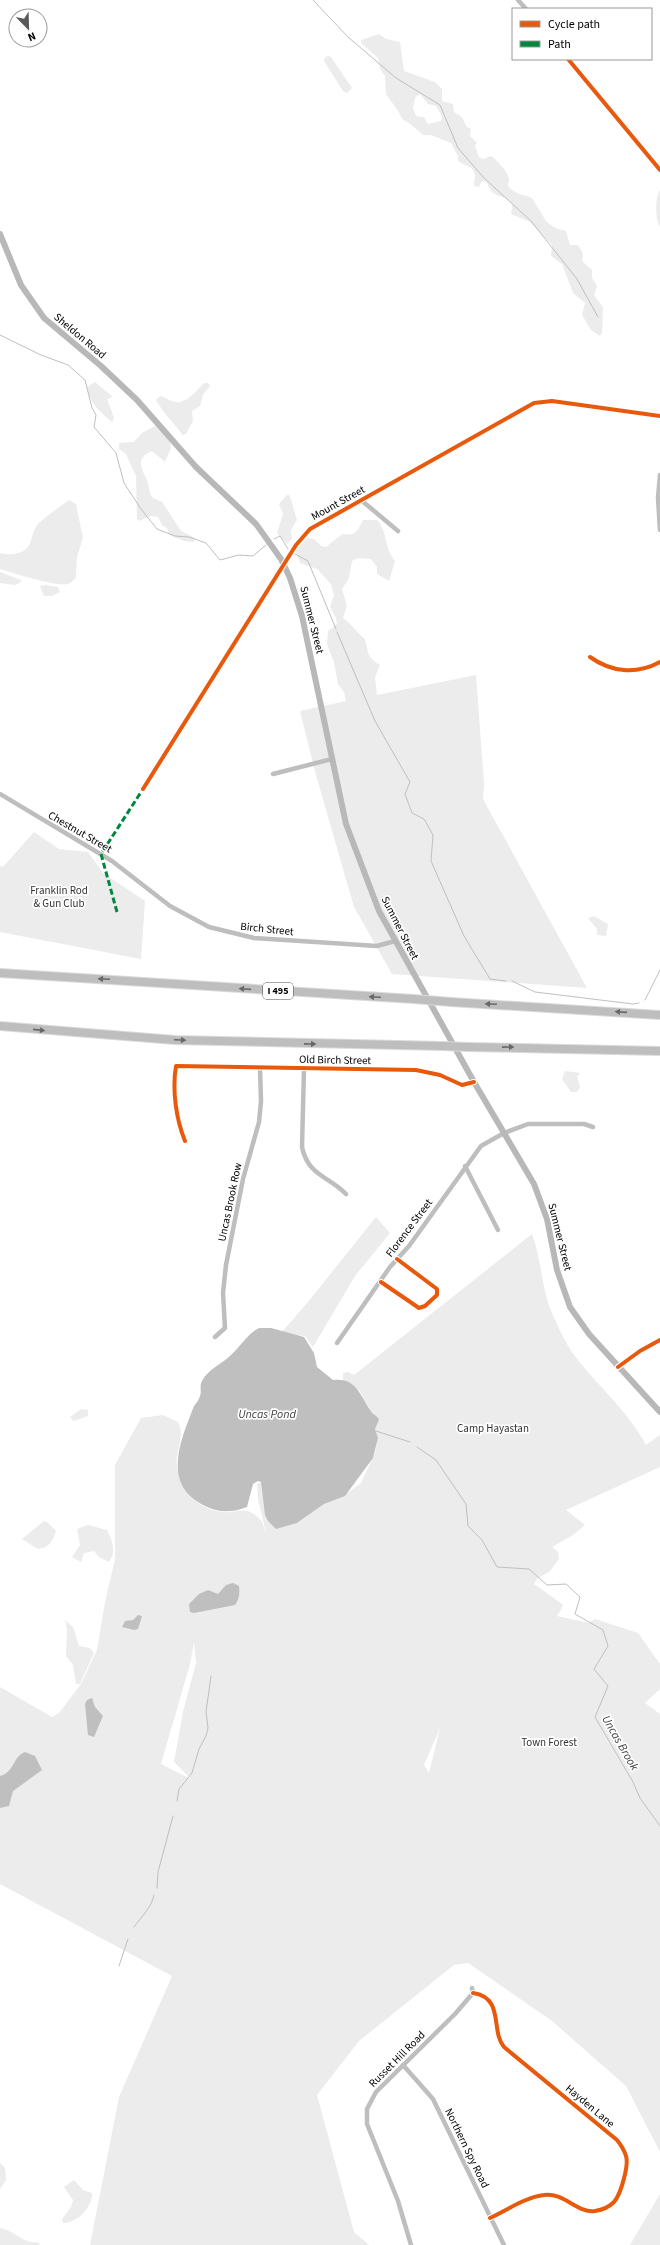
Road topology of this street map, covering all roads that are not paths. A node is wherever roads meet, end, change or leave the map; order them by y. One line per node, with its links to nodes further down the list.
1 (518, 0): 2 (street)
2 (525, 8)
3 (569, 60): 4 (street)
4 (660, 170)
5 (0, 234): 7 (main road, Sheldon Road)
6 (660, 416): 9 (street, Mount Street)
7 (170, 436): 12 (main road, Summer Street)
8 (660, 475): 10 (street)
9 (361, 500): 11 (street); 12 (street, Mount Street)
10 (660, 530)
11 (398, 531)
12 (284, 565): 15 (main road, Summer Street); 17 (street, Mount Street)
13 (590, 656): 14 (street)
14 (660, 662)
15 (332, 759): 16 (street); 20 (main road, Summer Street)
16 (273, 774)
17 (143, 789)
18 (0, 794): 19 (street, Chestnut Street)
19 (148, 889): 20 (street, Birch Street)
20 (395, 941): 27 (main road, Summer Street)
21 (0, 973): 22 (highway, I 495, one-way to 21, bridge)
22 (660, 1015)
23 (0, 1026): 24 (highway, one-way to 24, bridge)
24 (660, 1051)
25 (260, 1068): 26 (street, Old Birch Street); 30 (street, Old Birch Street); 36 (street, Uncas Brook Row)
26 (304, 1068): 27 (street, Old Birch Street); 32 (street)
27 (474, 1082): 29 (main road, Summer Street)
28 (593, 1126): 29 (street, Florence Street)
29 (504, 1133): 31 (street, Florence Street); 39 (main road, Summer Street)
30 (185, 1141)
31 (465, 1166): 33 (street); 34 (street, Florence Street)
32 (346, 1194)
33 (498, 1230)
34 (397, 1259): 35 (street, Florence Street); 35 (street)
35 (381, 1282): 38 (street, Florence Street)
36 (215, 1337)
37 (660, 1340): 39 (street)
38 (336, 1343)
39 (618, 1367): 40 (main road, Summer Street)
40 (660, 1412)
41 (473, 1991): 42 (street, Russet Hill Road); 43 (street, Hayden Lane)
42 (403, 2065): 43 (street, Northern Spy Road); 44 (street, Russet Hill Road)
43 (490, 2218): 45 (street, Northern Spy Road)
44 (411, 2245)
45 (504, 2245)

